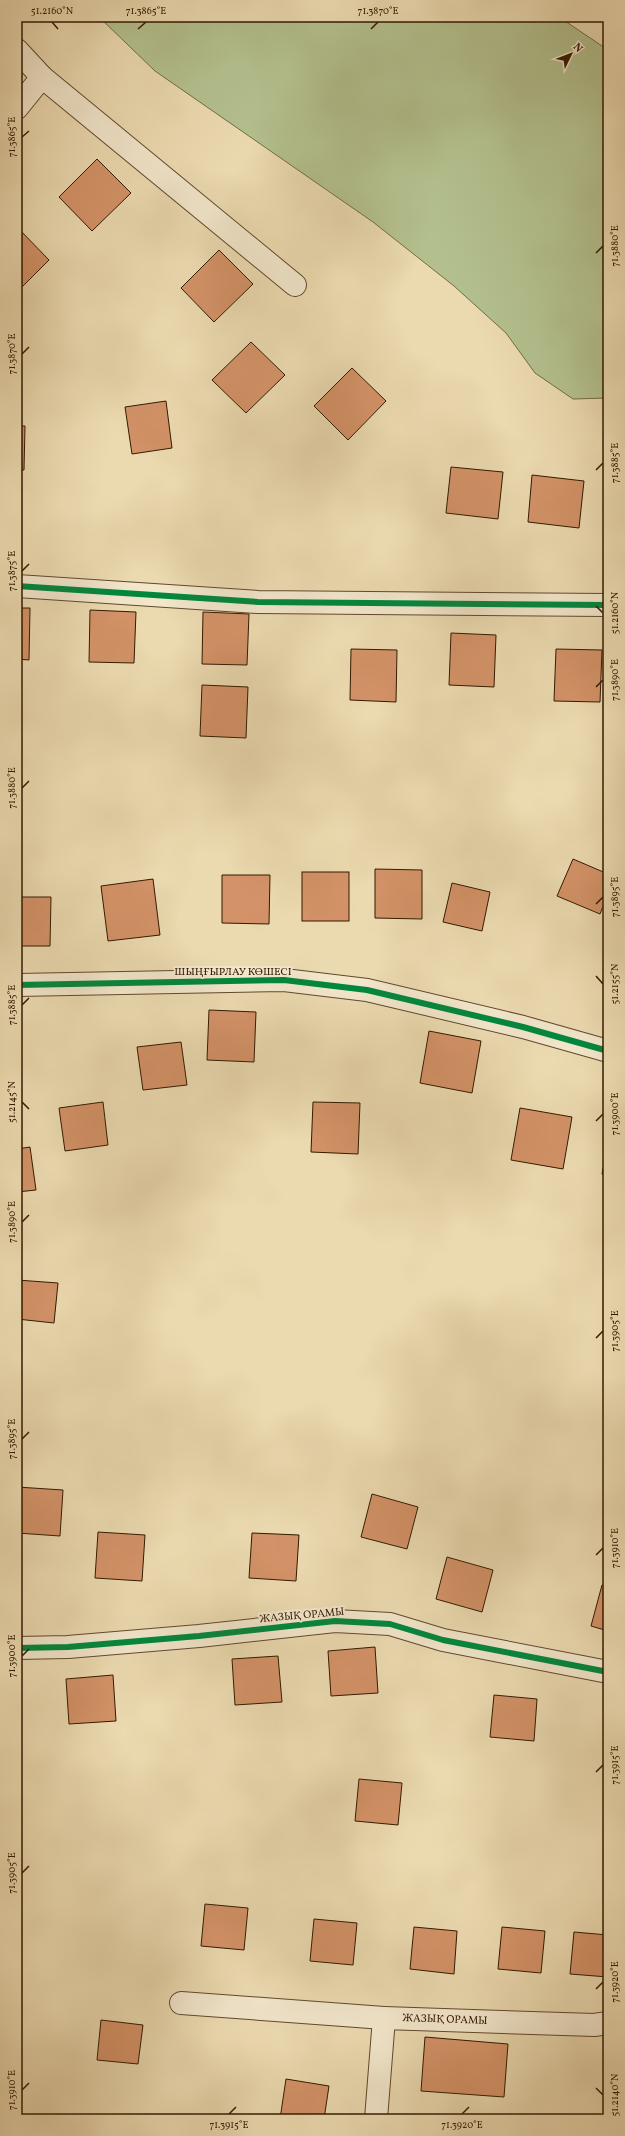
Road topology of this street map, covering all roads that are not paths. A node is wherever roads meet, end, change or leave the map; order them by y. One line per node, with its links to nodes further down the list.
1 (17, 50): 2 (street)
2 (42, 77): 3 (street); 4 (street)
3 (17, 108)
4 (295, 285)
5 (17, 586): 6 (street)
6 (608, 605)
7 (17, 985): 8 (street, ШЫҢҒЫРЛАУ КӨШЕСІ)
8 (608, 1051)
9 (17, 1648): 10 (street, ЖАЗЫҚ ОРАМЫ)
10 (608, 1672)
11 (181, 2003): 12 (street, ЖАЗЫҚ ОРАМЫ)
12 (384, 2018): 13 (street, ЖАЗЫҚ ОРАМЫ); 14 (street)
13 (608, 2023)
14 (376, 2119)

